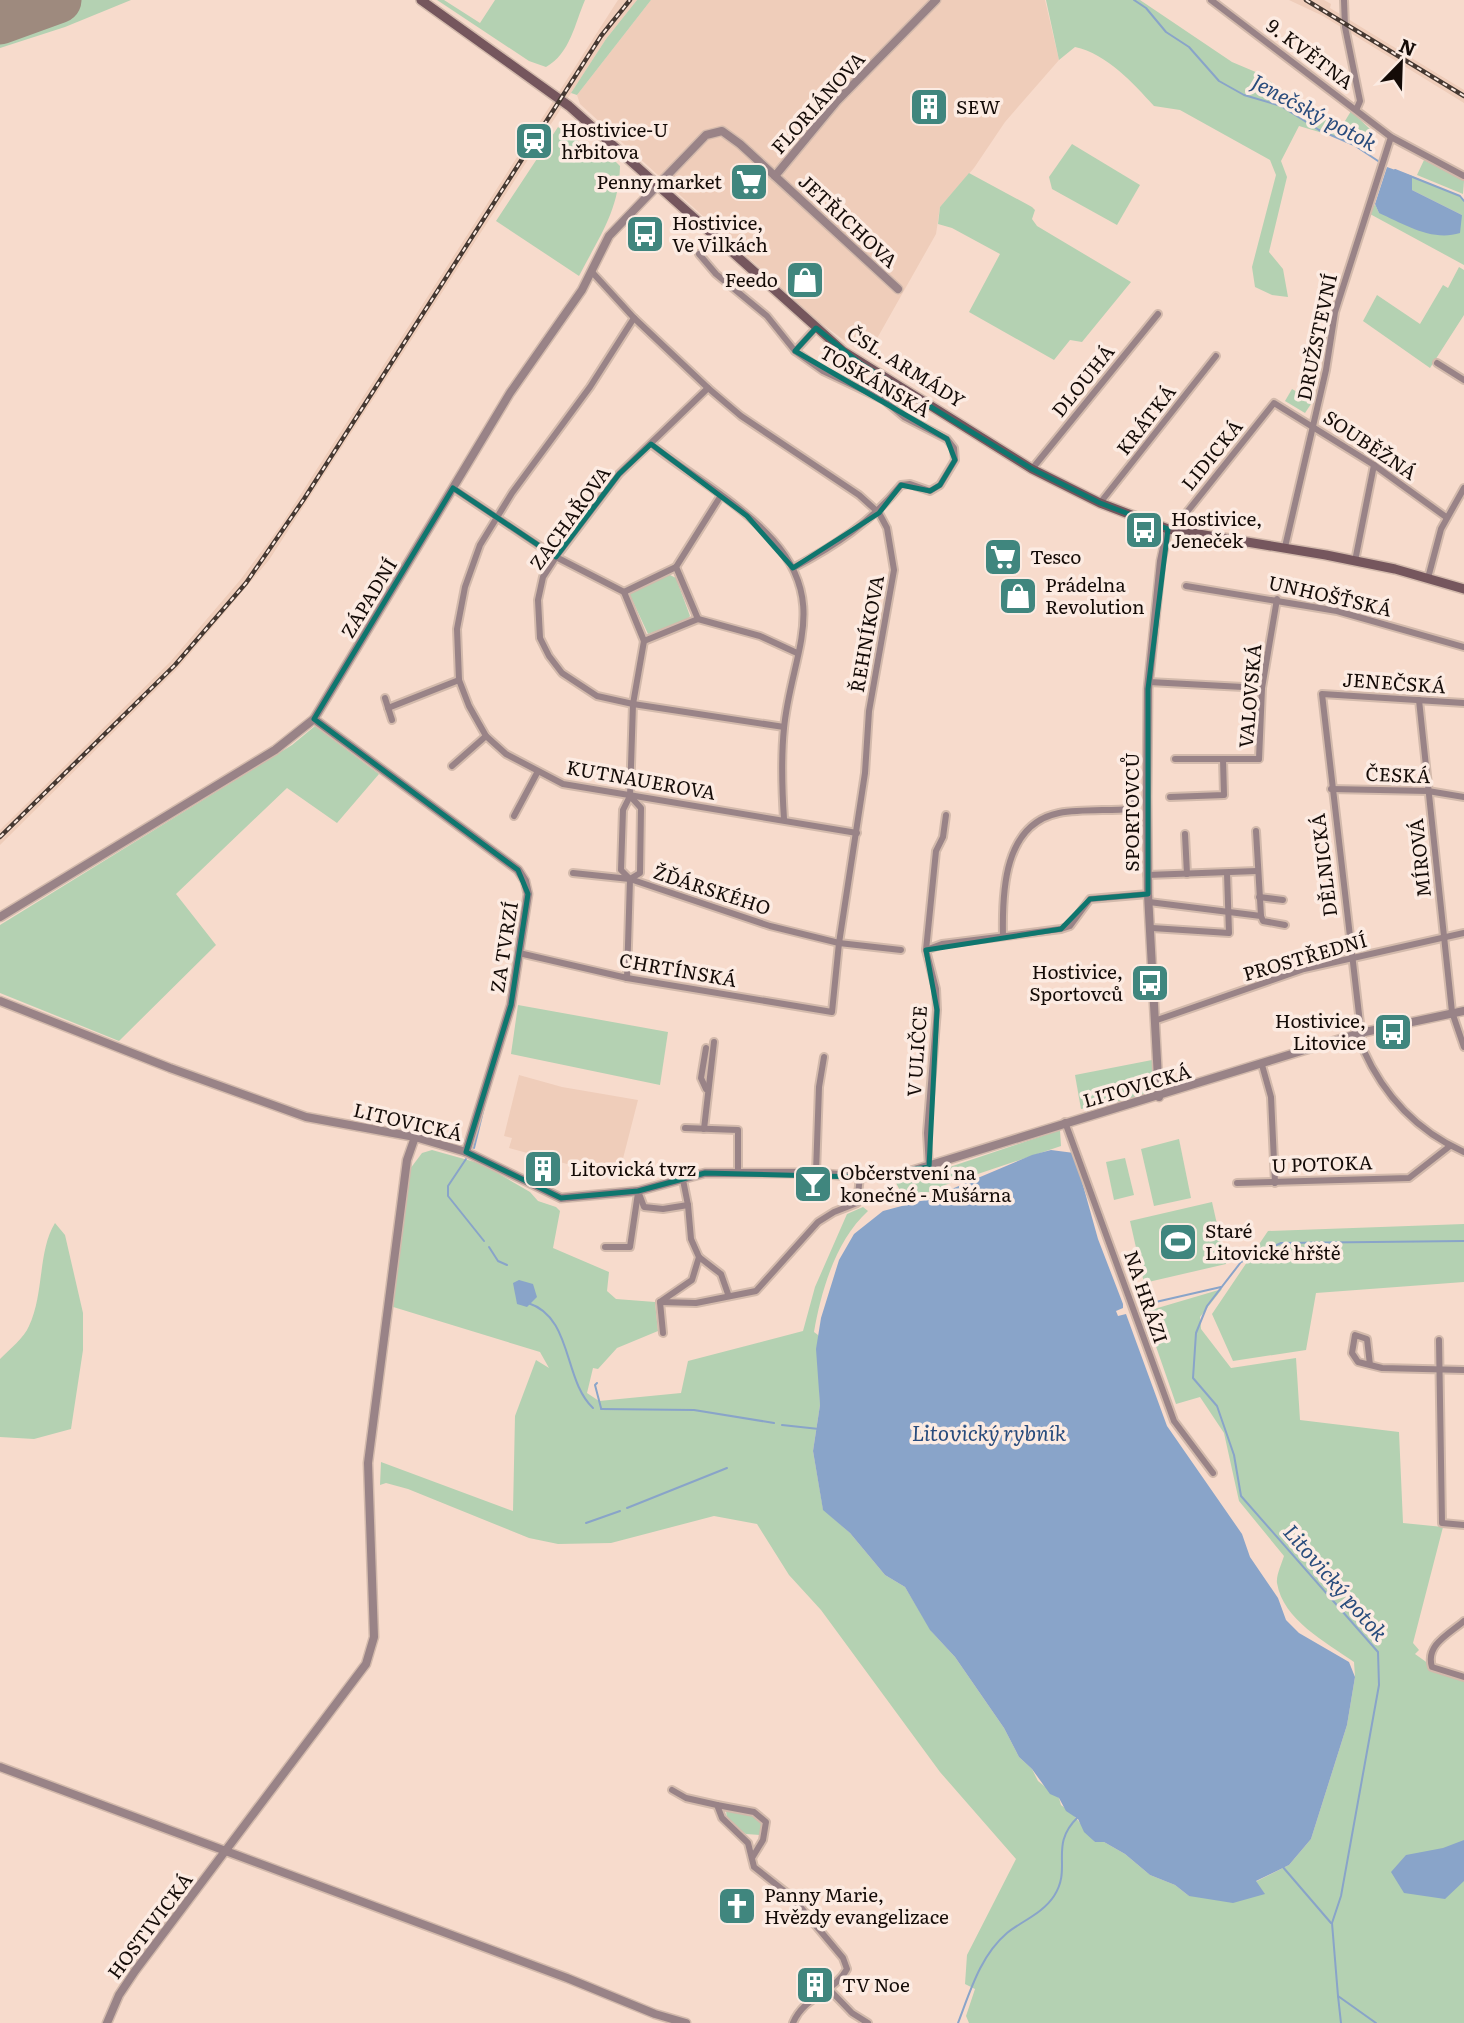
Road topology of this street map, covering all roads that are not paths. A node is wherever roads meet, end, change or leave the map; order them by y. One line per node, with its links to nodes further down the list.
1 (421, 0): 9 (main road, ČSL. ARMÁDY)
2 (936, 0): 7 (street, FLORIÁNOVA)
3 (1211, 0): 5 (street, 9. KVĚTNA)
4 (1344, 4): 5 (street)
5 (1357, 108): 6 (street, 9. KVĚTNA)
6 (1391, 137): 8 (street, 9. KVĚTNA); 22 (street, DRUŽSTEVNÍ)
7 (775, 176): 9 (street, FLORIÁNOVA); 12 (street, JETŘICHOVA)
8 (1464, 176)
9 (657, 187): 11 (street, ZÁPADNÍ); 15 (main road, ČSL. ARMÁDY)
10 (699, 254): 16 (street, TOSKÁNSKÁ)
11 (592, 272): 14 (street); 26 (street, ZÁPADNÍ)
12 (898, 289)
13 (1158, 314): 25 (street, DLOUHÁ)
14 (634, 318): 20 (street); 31 (street, KUTNAUEROVA)
15 (816, 328): 16 (street); 25 (main road, ČSL. ARMÁDY)
16 (795, 351): 30 (street, TOSKÁNSKÁ)
17 (1216, 356): 29 (street, KRÁTKÁ)
18 (1437, 363): 19 (street)
19 (1464, 380)
20 (708, 388): 23 (street, ZACHAŘOVA); 30 (street)
21 (1274, 403): 22 (street, SOUBĚŽNÁ); 34 (street, LIDICKÁ)
22 (1313, 426): 24 (street, SOUBĚŽNÁ); 35 (street, DRUŽSTEVNÍ)
23 (651, 444): 28 (street); 36 (street, ZACHAŘOVA)
24 (1374, 466): 32 (street, SOUBĚŽNÁ); 37 (street)
25 (1032, 469): 29 (main road, ČSL. ARMÁDY)
26 (453, 488): 31 (street); 58 (street, ZÁPADNÍ)
27 (1464, 488): 32 (street)
28 (720, 497): 38 (street); 39 (street)
29 (1100, 503): 33 (main road, ČSL. ARMÁDY)
30 (879, 513): 39 (street); 78 (street, ŘEHNÍKOVA)
31 (498, 516): 36 (street); 49 (street, KUTNAUEROVA)
32 (1446, 517): 40 (street)
33 (1168, 528): 34 (main road, ČSL. ARMÁDY); 50 (street, SPORTOVCŮ)
34 (1181, 531): 35 (main road, ČSL. ARMÁDY)
35 (1284, 547): 37 (main road, ČSL. ARMÁDY)
36 (556, 557): 43 (street); 56 (street, ZACHAŘOVA)
37 (1355, 561): 40 (main road, ČSL. ARMÁDY)
38 (676, 567): 43 (street); 45 (street)
39 (793, 568): 48 (street)
40 (1428, 578): 42 (main road, ČSL. ARMÁDY)
41 (1186, 586): 44 (street, UNHOŠŤSKÁ)
42 (1464, 589)
43 (624, 592): 46 (street)
44 (1277, 599): 47 (street, UNHOŠŤSKÁ); 51 (street, VALOVSKÁ)
45 (698, 620): 46 (street); 48 (street)
46 (644, 642): 56 (street)
47 (1464, 648)
48 (797, 653): 60 (street)
49 (459, 680): 57 (street); 61 (street, KUTNAUEROVA)
50 (1149, 682): 51 (street); 84 (street, SPORTOVCŮ)
51 (1262, 688): 63 (street, VALOVSKÁ)
52 (1322, 694): 54 (street, JENEČSKÁ); 66 (street, DĚLNICKÁ)
53 (385, 698): 57 (street)
54 (1419, 700): 55 (street, JENEČSKÁ); 67 (street, MÍROVÁ)
55 (1464, 703)
56 (633, 705): 60 (street, ZACHAŘOVA); 69 (street)
57 (388, 708): 59 (street)
58 (314, 719): 91 (street, ZÁPADNÍ); 100 (street, ZA TVRZÍ)
59 (392, 720)
60 (784, 727): 75 (street)
61 (486, 736): 64 (street); 65 (street, KUTNAUEROVA)
62 (1175, 759): 63 (street, VALOVSKÁ)
63 (1223, 759): 70 (street, VALOVSKÁ)
64 (452, 766)
65 (537, 773): 69 (street, KUTNAUEROVA); 74 (street)
66 (1331, 789): 67 (street, ČESKÁ); 101 (street, DĚLNICKÁ)
67 (1428, 791): 71 (street, ČESKÁ); 96 (street, MÍROVÁ)
68 (1130, 795): 72 (street)
69 (630, 796): 75 (street, KUTNAUEROVA); 85 (street); 85 (street)
70 (1170, 797)
71 (1464, 797)
72 (1131, 809): 76 (street); 95 (street)
73 (946, 815): 99 (street, V ULIČCE)
74 (514, 816)
75 (784, 819): 78 (street, KUTNAUEROVA)
76 (1132, 826)
77 (1256, 831): 80 (street)
78 (857, 833): 97 (street, ŘEHNÍKOVA)
79 (1185, 834): 83 (street)
80 (1257, 871): 82 (street); 86 (street)
81 (573, 873): 85 (street, ŽĎÁRSKÉHO)
82 (1227, 873): 83 (street); 89 (street)
83 (1187, 874): 84 (street)
84 (1147, 875): 87 (street, SPORTOVCŮ)
85 (630, 879): 97 (street, ŽĎÁRSKÉHO); 102 (street)
86 (1259, 897): 88 (street); 90 (street)
87 (1148, 898): 89 (street); 93 (street, SPORTOVCŮ); 95 (street)
88 (1283, 900)
89 (1230, 911): 90 (street); 93 (street)
90 (1261, 916): 92 (street)
91 (0, 917)
92 (1285, 925)
93 (1152, 928): 107 (street, SPORTOVCŮ)
94 (1464, 933): 96 (street, PROSTŘEDNÍ)
95 (1003, 936): 99 (street)
96 (1444, 937): 101 (street, PROSTŘEDNÍ); 106 (street, MÍROVÁ)
97 (839, 943): 98 (street, ŽĎÁRSKÉHO); 105 (street, ŘEHNÍKOVA)
98 (901, 950)
99 (926, 950): 123 (street, V ULIČCE)
100 (519, 953): 102 (street, CHRTÍNSKÁ); 121 (street, ZA TVRZÍ)
101 (1351, 959): 107 (street, PROSTŘEDNÍ); 108 (street, DĚLNICKÁ)
102 (627, 978): 105 (street, CHRTÍNSKÁ)
103 (0, 1001): 119 (street, LITOVICKÁ)
104 (1464, 1010): 106 (street, LITOVICKÁ)
105 (832, 1012)
106 (1452, 1012): 108 (street, LITOVICKÁ); 110 (street, MÍROVÁ)
107 (1157, 1020): 115 (street, SPORTOVCŮ)
108 (1360, 1033): 113 (street, LITOVICKÁ); 120 (street, DĚLNICKÁ)
109 (714, 1042): 114 (street)
110 (1464, 1047)
111 (706, 1048): 114 (street)
112 (824, 1057): 125 (street)
113 (1262, 1065): 115 (street, LITOVICKÁ); 128 (street)
114 (706, 1091): 118 (street)
115 (1159, 1097): 116 (street, LITOVICKÁ)
116 (1065, 1122): 123 (street, LITOVICKÁ); 141 (street, NA HRÁZI)
117 (685, 1128): 118 (street)
118 (704, 1129): 124 (street)
119 (415, 1137): 121 (street, LITOVICKÁ); 148 (street, HOSTIVICKÁ)
120 (1450, 1146): 122 (street, DĚLNICKÁ); 128 (street, U POTOKA)
121 (466, 1152): 130 (street, LITOVICKÁ)
122 (1464, 1152)
123 (929, 1167): 126 (street, LITOVICKÁ)
124 (738, 1171): 125 (street, LITOVICKÁ); 127 (street, LITOVICKÁ)
125 (816, 1173): 126 (street, LITOVICKÁ)
126 (860, 1177): 134 (street)
127 (683, 1180): 130 (street, LITOVICKÁ); 131 (street)
128 (1275, 1182): 129 (street, U POTOKA)
129 (1237, 1183)
130 (638, 1191): 131 (street); 132 (street)
131 (688, 1205): 133 (street)
132 (605, 1247)
133 (699, 1257): 134 (street); 135 (street)
134 (729, 1294): 135 (street)
135 (660, 1302): 136 (street)
136 (663, 1333)
137 (1439, 1340): 140 (street)
138 (1370, 1365): 138 (street); 140 (street)
139 (1464, 1370): 140 (street)
140 (1440, 1371): 142 (street)
141 (1213, 1473)
142 (1464, 1525)
143 (1464, 1621): 144 (street)
144 (1464, 1677)
145 (0, 1767): 148 (street)
146 (672, 1790): 147 (street)
147 (717, 1805): 149 (street); 149 (street)
148 (225, 1852): 151 (street, HOSTIVICKÁ); 152 (street)
149 (752, 1858): 150 (street)
150 (829, 1989): 153 (street); 154 (street)
151 (107, 2023)
152 (686, 2023)
153 (793, 2023)
154 (868, 2023)

